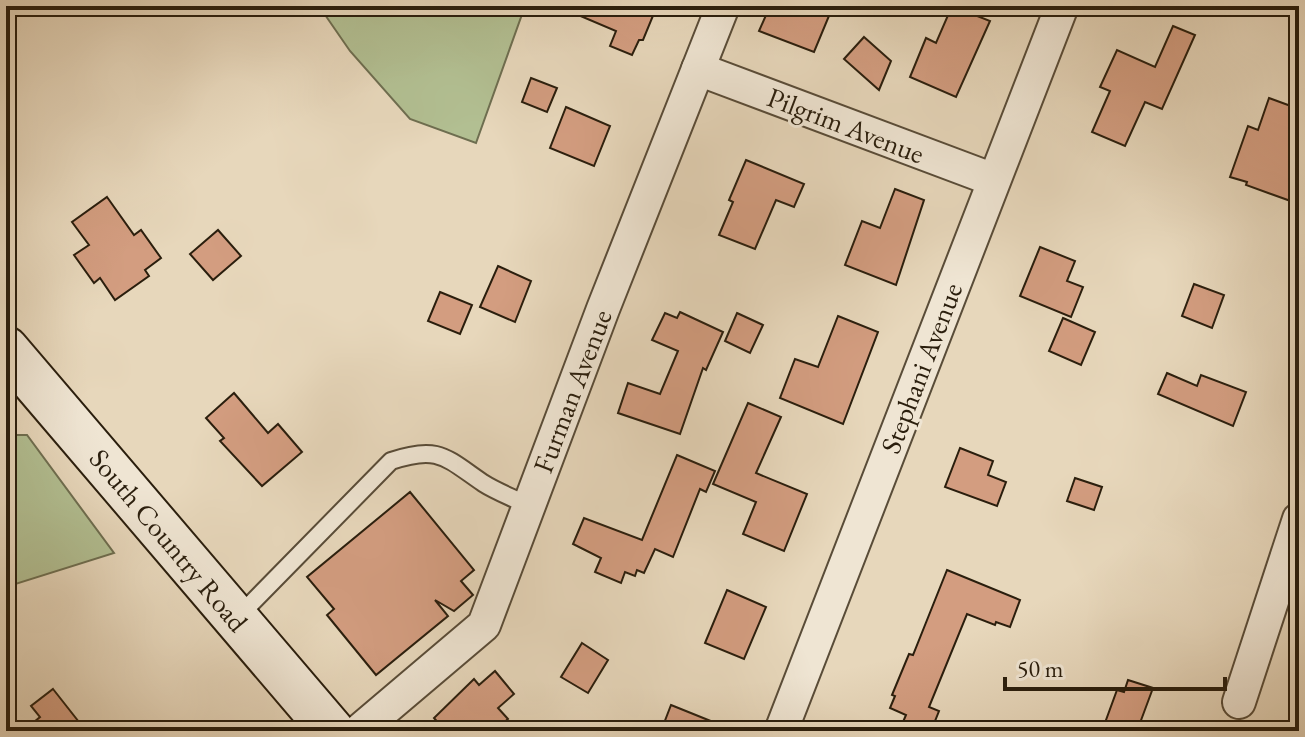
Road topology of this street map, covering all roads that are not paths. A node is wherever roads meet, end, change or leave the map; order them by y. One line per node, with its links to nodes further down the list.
1 (723, 6): 3 (street, Furman Avenue)
2 (1062, 6): 4 (street, Stephani Avenue)
3 (698, 69): 4 (street, Pilgrim Avenue); 6 (street, Furman Avenue)
4 (994, 180): 11 (street, Stephani Avenue)
5 (6, 349): 8 (main road, South Country Road)
6 (529, 506): 8 (lane); 10 (street, Furman Avenue)
7 (1299, 519): 9 (street)
8 (236, 619): 10 (main road, South Country Road)
9 (1239, 702)
10 (330, 728)
11 (781, 731)

